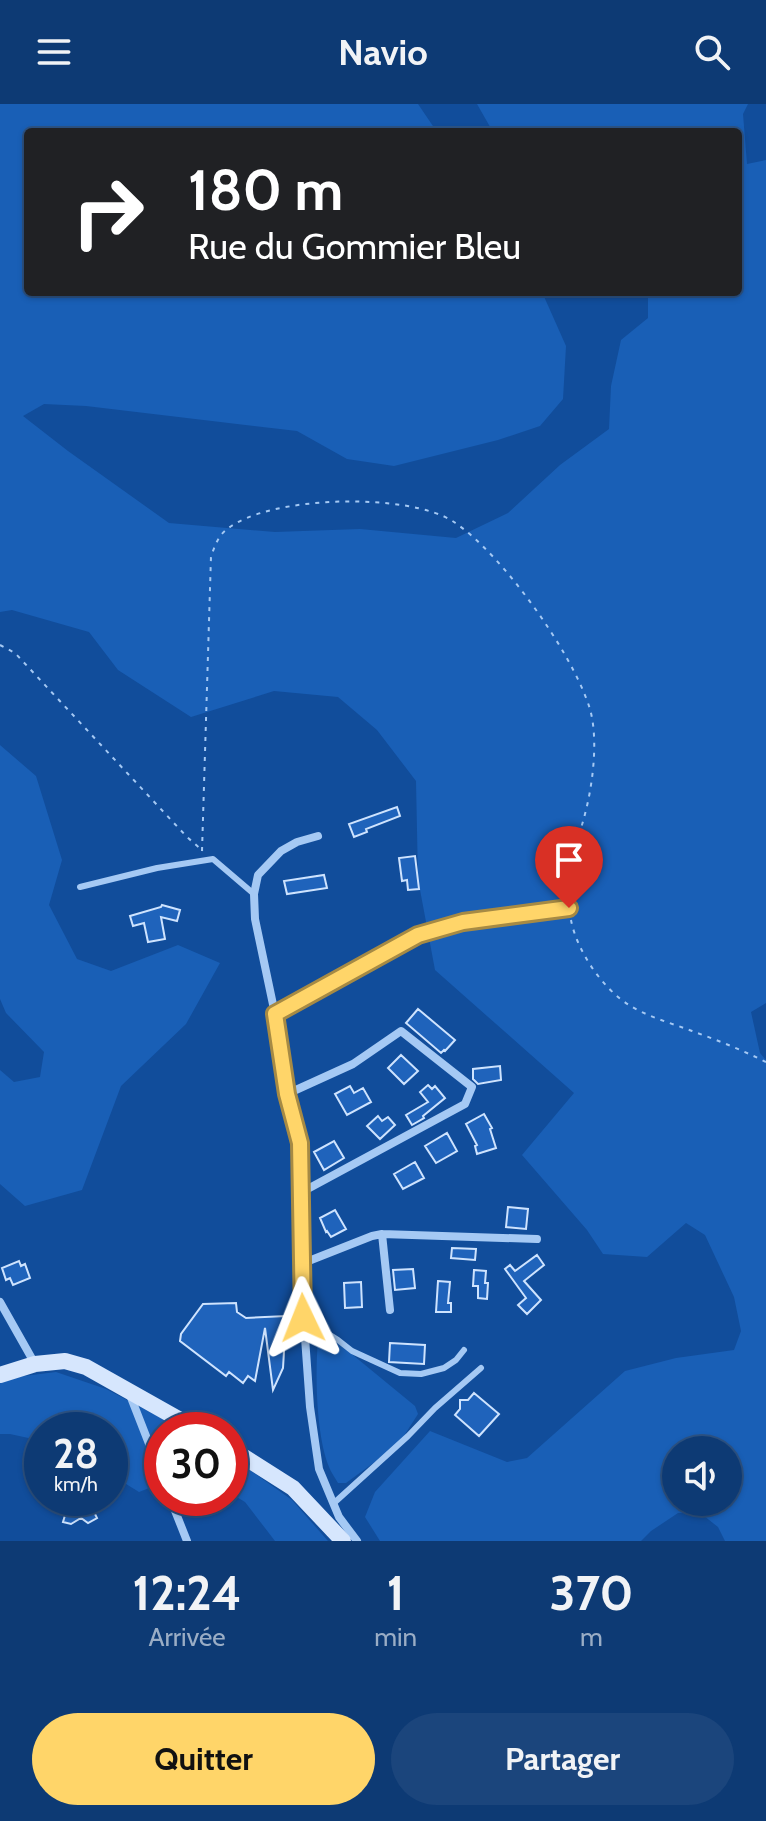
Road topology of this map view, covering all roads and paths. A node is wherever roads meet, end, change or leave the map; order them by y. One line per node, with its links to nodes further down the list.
1 (0, 645): 5 (path)
2 (318, 836): 4 (street)
3 (80, 887): 4 (lane)
4 (254, 894): 6 (street)
5 (569, 908): 6 (street); 7 (path)
6 (275, 1014): 8 (street)
7 (766, 1062)
8 (287, 1094): 9 (street); 9 (street)
9 (302, 1192): 12 (street)
10 (382, 1234): 11 (street); 12 (street); 14 (street)
11 (537, 1239)
12 (301, 1264): 15 (street)
13 (0, 1302): 17 (street)
14 (390, 1310)
15 (303, 1318): 16 (lane); 24 (street)
16 (464, 1350)
17 (35, 1364): 19 (main road); 20 (main road)
18 (481, 1368): 24 (lane)
19 (0, 1375)
20 (128, 1391): 21 (main road); 22 (street)
21 (166, 1412)
22 (144, 1431)
23 (248, 1459): 27 (main road)
24 (334, 1503): 28 (street)
25 (177, 1516): 26 (street)
26 (187, 1541)
27 (343, 1541)
28 (357, 1541)

